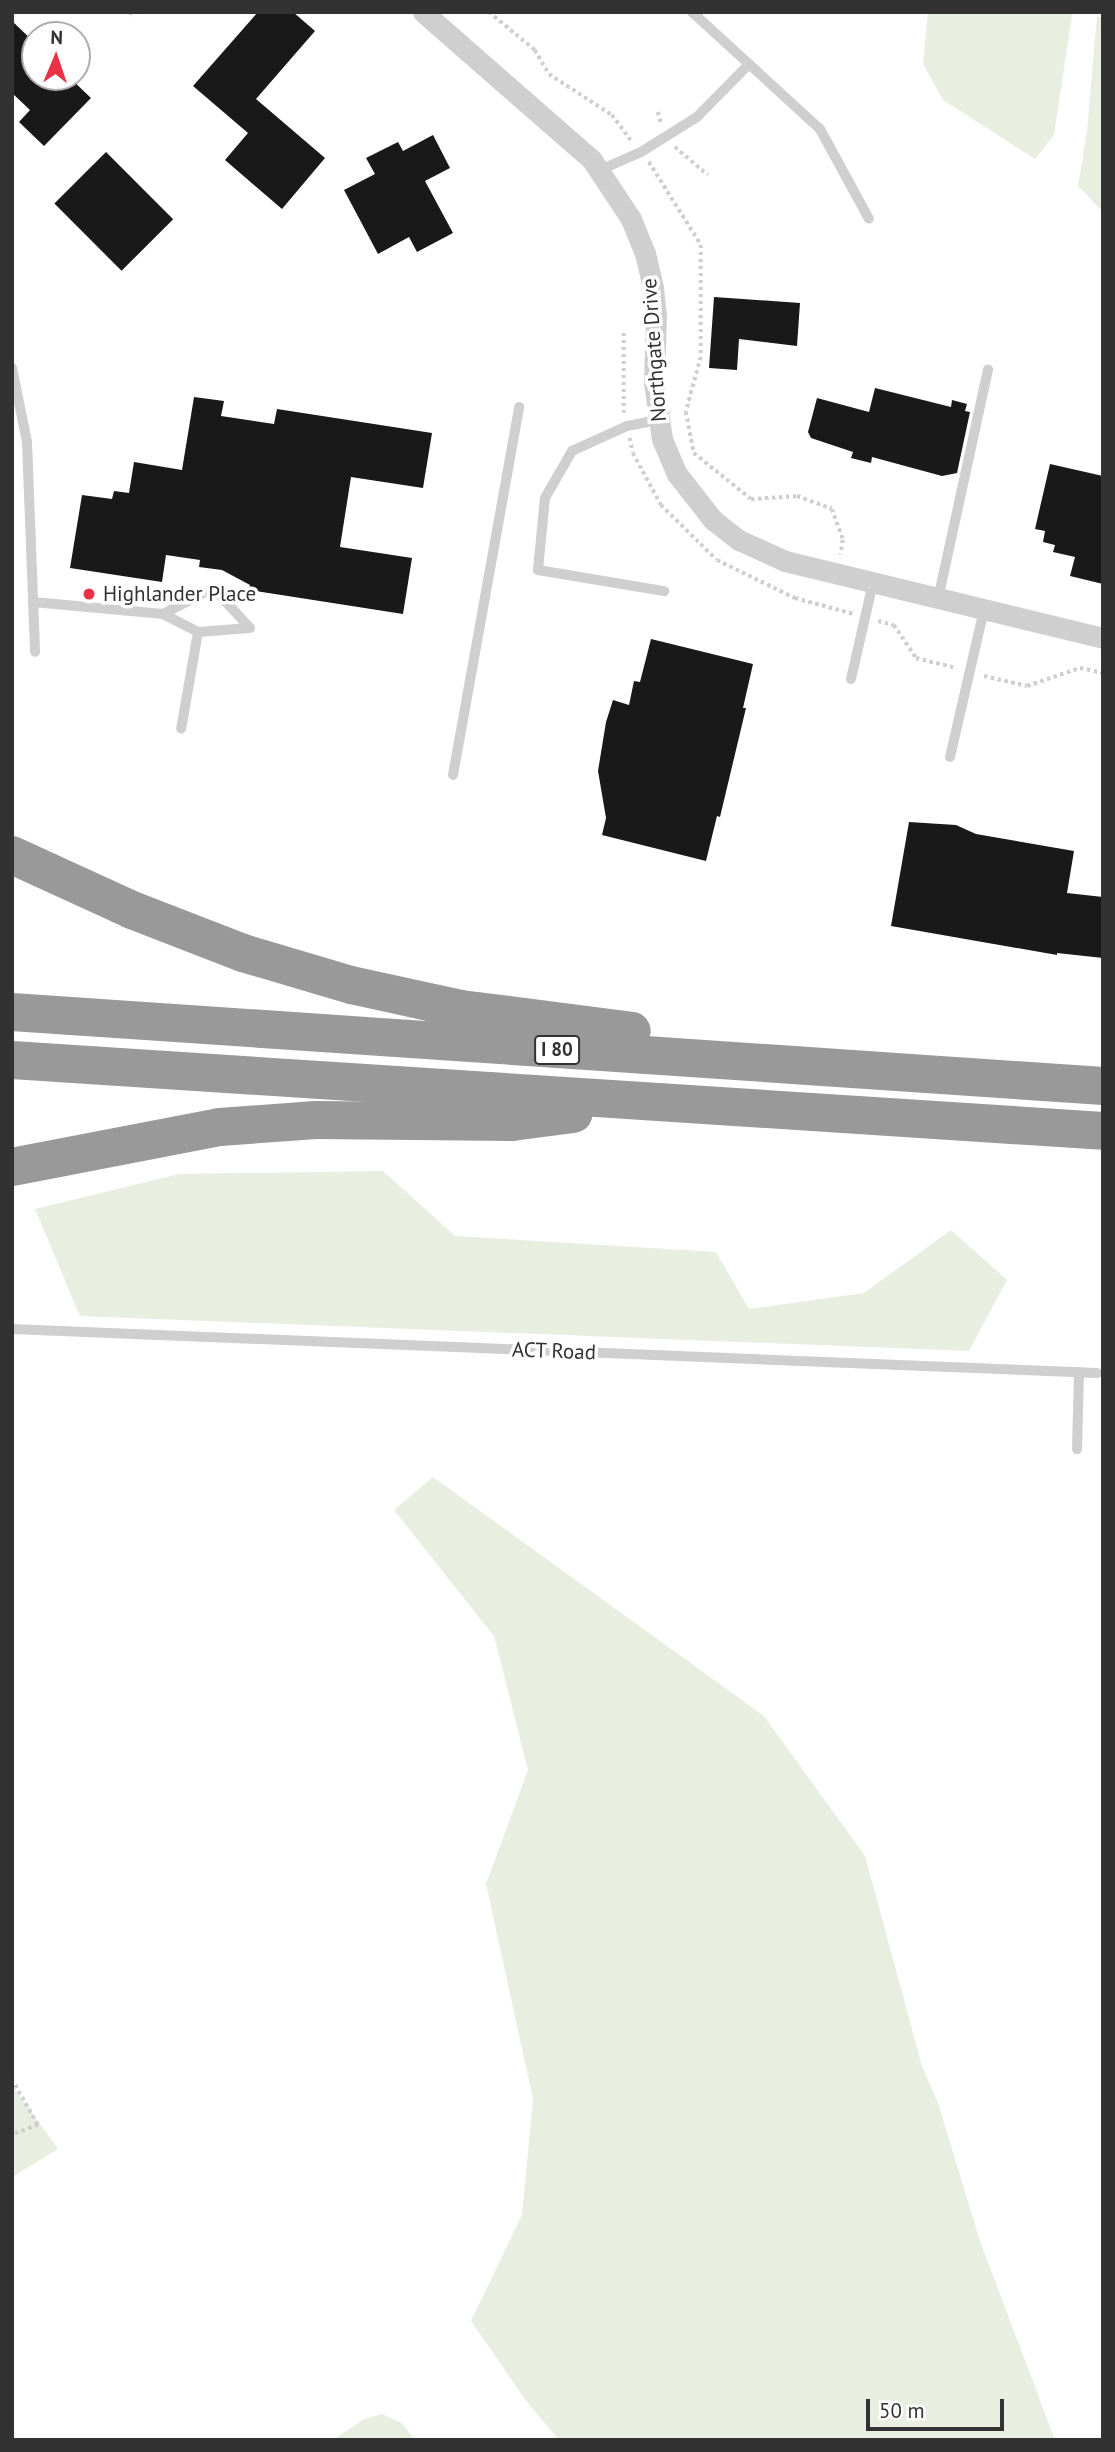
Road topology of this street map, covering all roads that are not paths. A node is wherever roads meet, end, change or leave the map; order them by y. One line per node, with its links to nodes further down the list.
1 (424, 12): 4 (street, Northgate Drive)
2 (692, 12): 3 (lane)
3 (749, 64): 4 (lane); 5 (lane)
4 (600, 170): 10 (street, Northgate Drive)
5 (869, 219)
6 (12, 368): 9 (lane)
7 (988, 369): 13 (lane)
8 (519, 407): 23 (lane)
9 (17, 418): 14 (lane)
10 (657, 420): 11 (street, Northgate Drive); 12 (lane)
11 (873, 583): 13 (street, Northgate Drive); 20 (lane)
12 (664, 591)
13 (938, 599): 15 (street, Northgate Drive)
14 (33, 602): 16 (lane); 19 (lane)
15 (985, 610): 18 (street, Northgate Drive); 22 (lane)
16 (163, 614): 17 (lane); 17 (lane)
17 (198, 632): 21 (lane)
18 (1103, 638)
19 (35, 652)
20 (851, 679)
21 (181, 729)
22 (950, 757)
23 (453, 775)
24 (12, 855): 27 (highway)
25 (12, 1012): 27 (highway, I 80)
26 (12, 1060): 29 (highway, I 80)
27 (754, 1064): 28 (highway, I 80)
28 (1103, 1086)
29 (662, 1104): 30 (highway, I 80); 31 (highway)
30 (1103, 1131)
31 (12, 1167)
32 (12, 1329): 33 (lane, ACT Road)
33 (1079, 1372): 34 (lane, ACT Road); 35 (lane)
34 (1097, 1373)
35 (1077, 1449)

